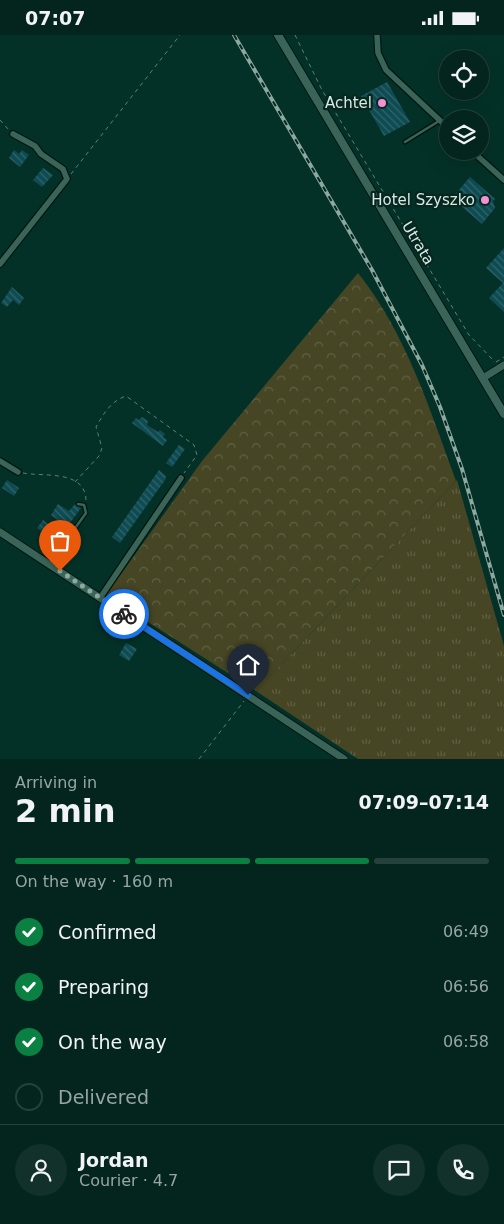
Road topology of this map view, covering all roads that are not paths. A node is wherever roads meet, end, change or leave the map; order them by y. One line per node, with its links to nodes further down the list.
1 (278, 35): 10 (main road, Utrata)
2 (377, 35): 3 (street)
3 (439, 121): 5 (lane)
4 (13, 134): 8 (street)
5 (405, 142)
6 (482, 160): 7 (street)
7 (504, 180)
8 (0, 264)
9 (499, 365): 10 (street)
10 (483, 378): 11 (main road, Utrata)
11 (504, 414)
12 (0, 461): 13 (street)
13 (18, 472)
14 (181, 478): 18 (street)
15 (78, 504): 17 (lane)
16 (0, 532): 17 (street)
17 (49, 564): 18 (street)
18 (100, 598): 19 (street)
19 (344, 759)

